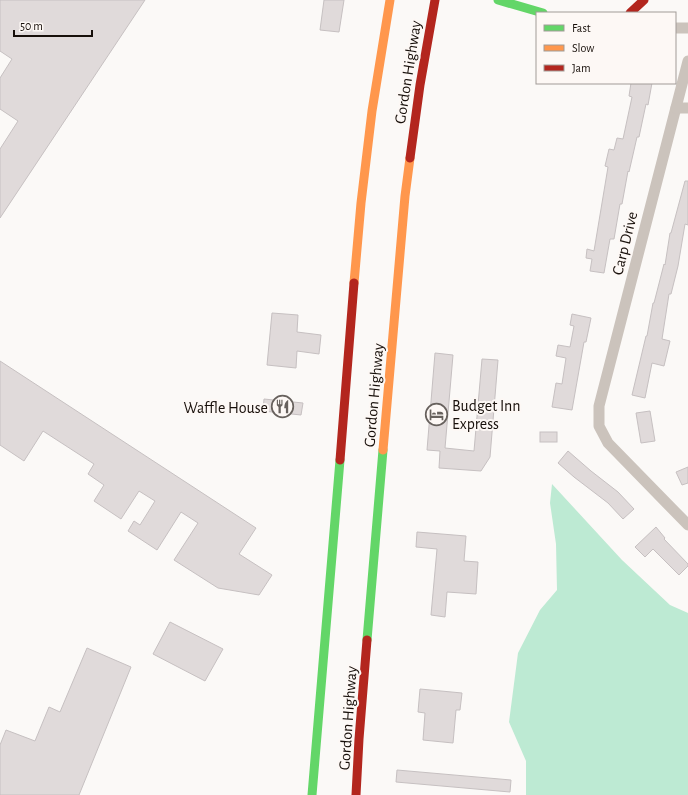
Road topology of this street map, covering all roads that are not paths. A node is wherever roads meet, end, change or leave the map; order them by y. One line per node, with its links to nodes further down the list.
1 (390, 0): 13 (main road, Gordon Highway)
2 (435, 0): 14 (main road, Gordon Highway)
3 (498, 0): 5 (main road)
4 (644, 0): 6 (main road)
5 (539, 12)
6 (631, 12)
7 (676, 28): 8 (street)
8 (688, 28)
9 (688, 62): 10 (street, Carp Drive)
10 (676, 108): 11 (street); 12 (street, Carp Drive)
11 (688, 108)
12 (688, 525)
13 (312, 795)
14 (356, 795)

